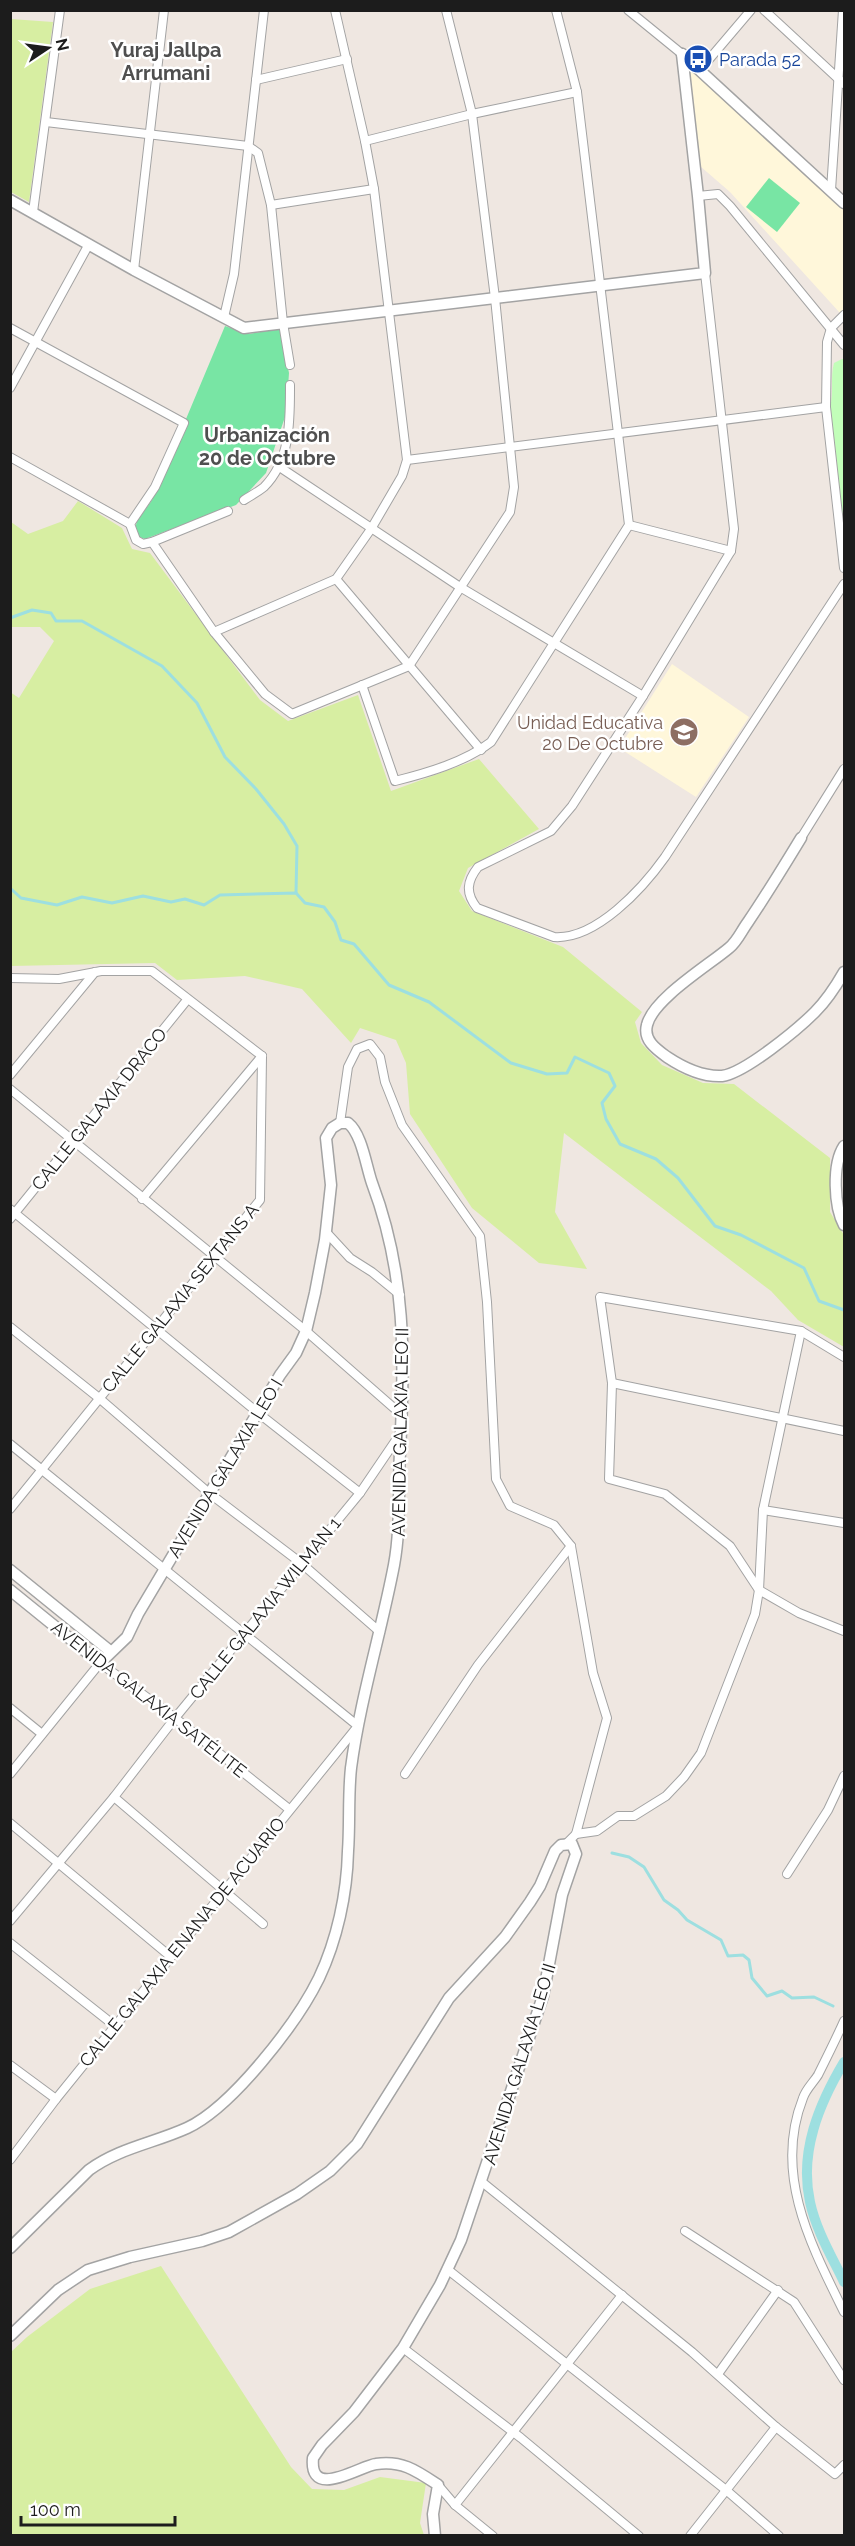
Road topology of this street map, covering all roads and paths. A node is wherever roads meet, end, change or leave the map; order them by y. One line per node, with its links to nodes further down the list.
1 (60, 10): 19 (street)
2 (164, 10): 20 (street)
3 (264, 10): 15 (street)
4 (334, 10): 12 (street)
5 (446, 10): 18 (street)
6 (556, 10): 17 (street)
7 (627, 10): 11 (street)
8 (751, 10): 13 (street)
9 (764, 10): 16 (street)
10 (843, 10): 16 (street)
11 (682, 54): 13 (street); 25 (street)
12 (347, 59): 15 (street); 21 (street)
13 (700, 70): 24 (street)
14 (844, 71): 16 (street)
15 (256, 80): 22 (street)
16 (841, 81): 24 (street)
17 (577, 92): 18 (street); 33 (street)
18 (472, 114): 21 (street); 34 (street)
19 (46, 122): 20 (street); 29 (street)
20 (149, 135): 22 (street); 31 (street)
21 (365, 141): 23 (street)
22 (248, 146): 28 (street); 37 (street)
23 (374, 189): 28 (street); 35 (street)
24 (831, 190): 27 (street)
25 (699, 196): 32 (street); 40 (street)
26 (10, 200): 29 (street)
27 (844, 203)
28 (271, 205): 38 (street)
29 (33, 212): 30 (street)
30 (89, 244): 31 (street); 41 (street)
31 (134, 270): 37 (street)
32 (705, 273): 33 (street); 47 (street)
33 (600, 285): 34 (street); 48 (street)
34 (495, 298): 35 (street); 49 (street)
35 (388, 311): 38 (street); 51 (street)
36 (844, 315): 40 (street)
37 (224, 317): 38 (street)
38 (283, 323): 43 (street)
39 (10, 328): 41 (street)
40 (831, 328): 42 (street); 46 (street)
41 (36, 342): 45 (street); 55 (street)
42 (844, 345)
43 (290, 364)
44 (290, 385): 52 (street)
45 (10, 388)
46 (826, 407): 47 (street); 60 (street)
47 (721, 421): 48 (street); 59 (street)
48 (617, 435): 49 (street); 56 (street)
49 (510, 448): 51 (street); 63 (street)
50 (10, 457): 55 (street)
51 (407, 460): 57 (street)
52 (278, 466): 53 (street); 57 (street)
53 (244, 500)
54 (228, 511): 58 (street)
55 (130, 524): 58 (street)
56 (629, 525): 59 (street); 65 (street)
57 (371, 529): 61 (street); 63 (street)
58 (152, 542): 64 (street)
59 (731, 551): 68 (street)
60 (844, 568)
61 (336, 579): 64 (street); 66 (street)
62 (844, 584): 68 (street)
63 (460, 587): 65 (street); 66 (street)
64 (214, 632): 67 (street)
65 (553, 642): 68 (street); 69 (street)
66 (409, 666): 67 (street); 69 (street)
67 (362, 685): 69 (street)
68 (643, 696)
69 (481, 750)
70 (844, 769): 71 (street)
71 (801, 837): 73 (street)
72 (95, 972): 74 (street); 75 (street); 77 (street)
73 (844, 972)
74 (10, 978)
75 (187, 1000): 76 (street); 80 (street, CALLE GALAXIA DRACO)
76 (262, 1056): 82 (street); 86 (street, CALLE GALAXIA SEXTANS A)
77 (10, 1075)
78 (10, 1089): 80 (street)
79 (340, 1123): 85 (street, AVENIDA GALAXIA LEO I); 87 (street, AVENIDA GALAXIA LEO II); 107 (street)
80 (73, 1140): 82 (street); 83 (street, CALLE GALAXIA DRACO)
81 (844, 1146): 84 (street)
82 (142, 1198): 86 (street)
83 (12, 1213): 89 (street)
84 (844, 1226)
85 (326, 1232): 87 (street); 90 (street, AVENIDA GALAXIA LEO I)
86 (215, 1257): 89 (street, CALLE GALAXIA SEXTANS A); 90 (street)
87 (400, 1295): 96 (street, AVENIDA GALAXIA LEO II)
88 (10, 1327): 94 (street)
89 (155, 1329): 94 (street, CALLE GALAXIA SEXTANS A); 95 (street)
90 (306, 1331): 95 (street, AVENIDA GALAXIA LEO I); 96 (street)
91 (801, 1331): 92 (street); 93 (street); 97 (street)
92 (844, 1357)
93 (612, 1383): 97 (street); 112 (street)
94 (99, 1398): 101 (street, CALLE GALAXIA SEXTANS A); 102 (street)
95 (257, 1412): 102 (street, AVENIDA GALAXIA LEO I); 103 (street)
96 (403, 1416): 99 (street, AVENIDA GALAXIA LEO II)
97 (784, 1419): 98 (street); 105 (street)
98 (844, 1431)
99 (402, 1432): 103 (street, CALLE GALAXIA WILMAN 1); 115 (street, AVENIDA GALAXIA LEO II)
100 (10, 1444): 101 (street)
101 (42, 1470): 104 (street, CALLE GALAXIA SEXTANS A); 110 (street)
102 (209, 1493): 108 (street); 110 (street, AVENIDA GALAXIA LEO I)
103 (360, 1493): 108 (street, CALLE GALAXIA WILMAN 1)
104 (10, 1509)
105 (763, 1510): 106 (street); 112 (street)
106 (844, 1523)
107 (571, 1546): 123 (street); 128 (street)
108 (301, 1563): 114 (street, CALLE GALAXIA WILMAN 1); 115 (street)
109 (10, 1570): 116 (street, AVENIDA GALAXIA SATÉLITE)
110 (164, 1570): 114 (street); 116 (street, AVENIDA GALAXIA LEO I)
111 (10, 1590): 117 (street, AVENIDA GALAXIA SATÉLITE)
112 (759, 1590): 113 (street); 128 (street)
113 (844, 1631)
114 (244, 1632): 119 (street, CALLE GALAXIA WILMAN 1); 120 (street)
115 (380, 1632): 120 (street, AVENIDA GALAXIA LEO II)
116 (110, 1651): 117 (street, AVENIDA GALAXIA LEO I)
117 (100, 1663): 119 (street, AVENIDA GALAXIA SATÉLITE); 121 (street, AVENIDA GALAXIA LEO I)
118 (10, 1708): 121 (street)
119 (175, 1718): 125 (street, CALLE GALAXIA WILMAN 1); 126 (street, AVENIDA GALAXIA SATÉLITE)
120 (358, 1726): 126 (street, CALLE GALAXIA ENANA DE ACUARIO); 144 (street, AVENIDA GALAXIA LEO II)
121 (42, 1734): 122 (street, AVENIDA GALAXIA LEO I)
122 (10, 1774)
123 (405, 1774)
124 (844, 1776): 131 (street)
125 (114, 1797): 130 (street, CALLE GALAXIA WILMAN 1); 132 (street)
126 (289, 1809): 132 (street, CALLE GALAXIA ENANA DE ACUARIO)
127 (10, 1823): 130 (street)
128 (576, 1834): 129 (street)
129 (567, 1843): 142 (street, AVENIDA GALAXIA LEO II); 149 (street)
130 (59, 1863): 133 (street, CALLE GALAXIA WILMAN 1); 136 (street)
131 (787, 1874)
132 (224, 1891): 134 (street); 136 (street, CALLE GALAXIA ENANA DE ACUARIO)
133 (10, 1921)
134 (263, 1924)
135 (10, 1943): 138 (street)
136 (171, 1957): 138 (street, CALLE GALAXIA ENANA DE ACUARIO)
137 (844, 2021): 148 (street)
138 (115, 2026): 140 (street, CALLE GALAXIA ENANA DE ACUARIO)
139 (10, 2065): 140 (street)
140 (56, 2098): 141 (street, CALLE GALAXIA ENANA DE ACUARIO)
141 (10, 2160)
142 (482, 2182): 145 (street, AVENIDA GALAXIA LEO II); 147 (street)
143 (685, 2231): 146 (street)
144 (10, 2248)
145 (447, 2269): 150 (street, AVENIDA GALAXIA LEO II); 151 (street)
146 (778, 2290): 152 (street); 153 (street)
147 (622, 2295): 151 (street); 152 (street)
148 (844, 2312)
149 (10, 2336)
150 (403, 2348): 155 (street); 157 (street, AVENIDA GALAXIA LEO II)
151 (567, 2364): 155 (street); 158 (street)
152 (718, 2374): 154 (street)
153 (844, 2380)
154 (776, 2427): 156 (street); 158 (street)
155 (512, 2432): 159 (street); 162 (street)
156 (844, 2465)
157 (438, 2485): 159 (street); 160 (street)
158 (726, 2490): 163 (street); 164 (street)
159 (455, 2505): 161 (street)
160 (435, 2535)
161 (493, 2535)
162 (639, 2535)
163 (690, 2535)
164 (779, 2535)

